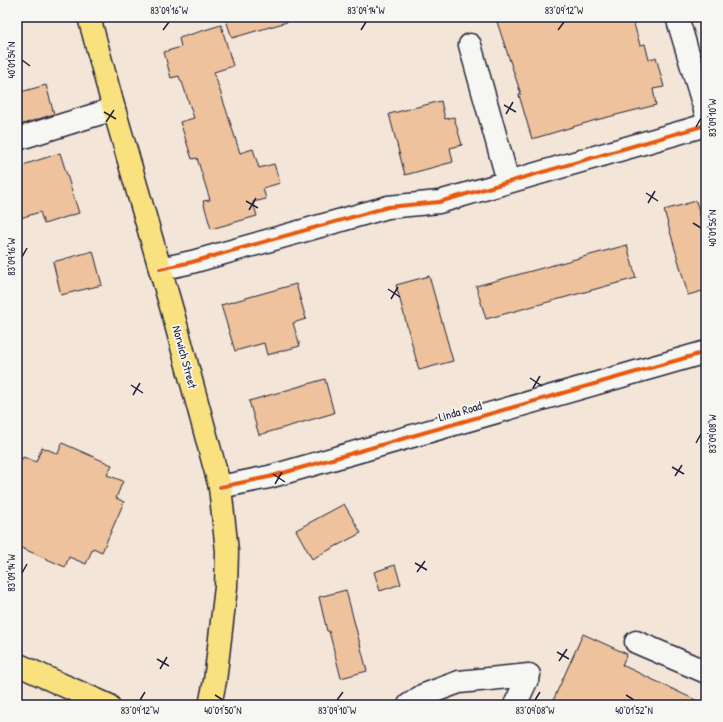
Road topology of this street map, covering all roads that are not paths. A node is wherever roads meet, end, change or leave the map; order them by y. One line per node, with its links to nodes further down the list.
1 (89, 17): 4 (main road, Norwich Street)
2 (677, 17): 5 (street)
3 (470, 45): 8 (street)
4 (114, 109): 7 (street); 9 (main road, Norwich Street)
5 (706, 113)
6 (706, 125): 8 (street)
7 (17, 139)
8 (508, 181): 9 (street)
9 (160, 269): 11 (main road, Norwich Street)
10 (706, 352): 11 (street, Linda Road)
11 (220, 487): 16 (main road, Norwich Street)
12 (636, 642): 14 (street)
13 (17, 664): 15 (main road)
14 (706, 672)
15 (108, 705)
16 (210, 705)
17 (408, 705): 18 (street)
18 (515, 705)

